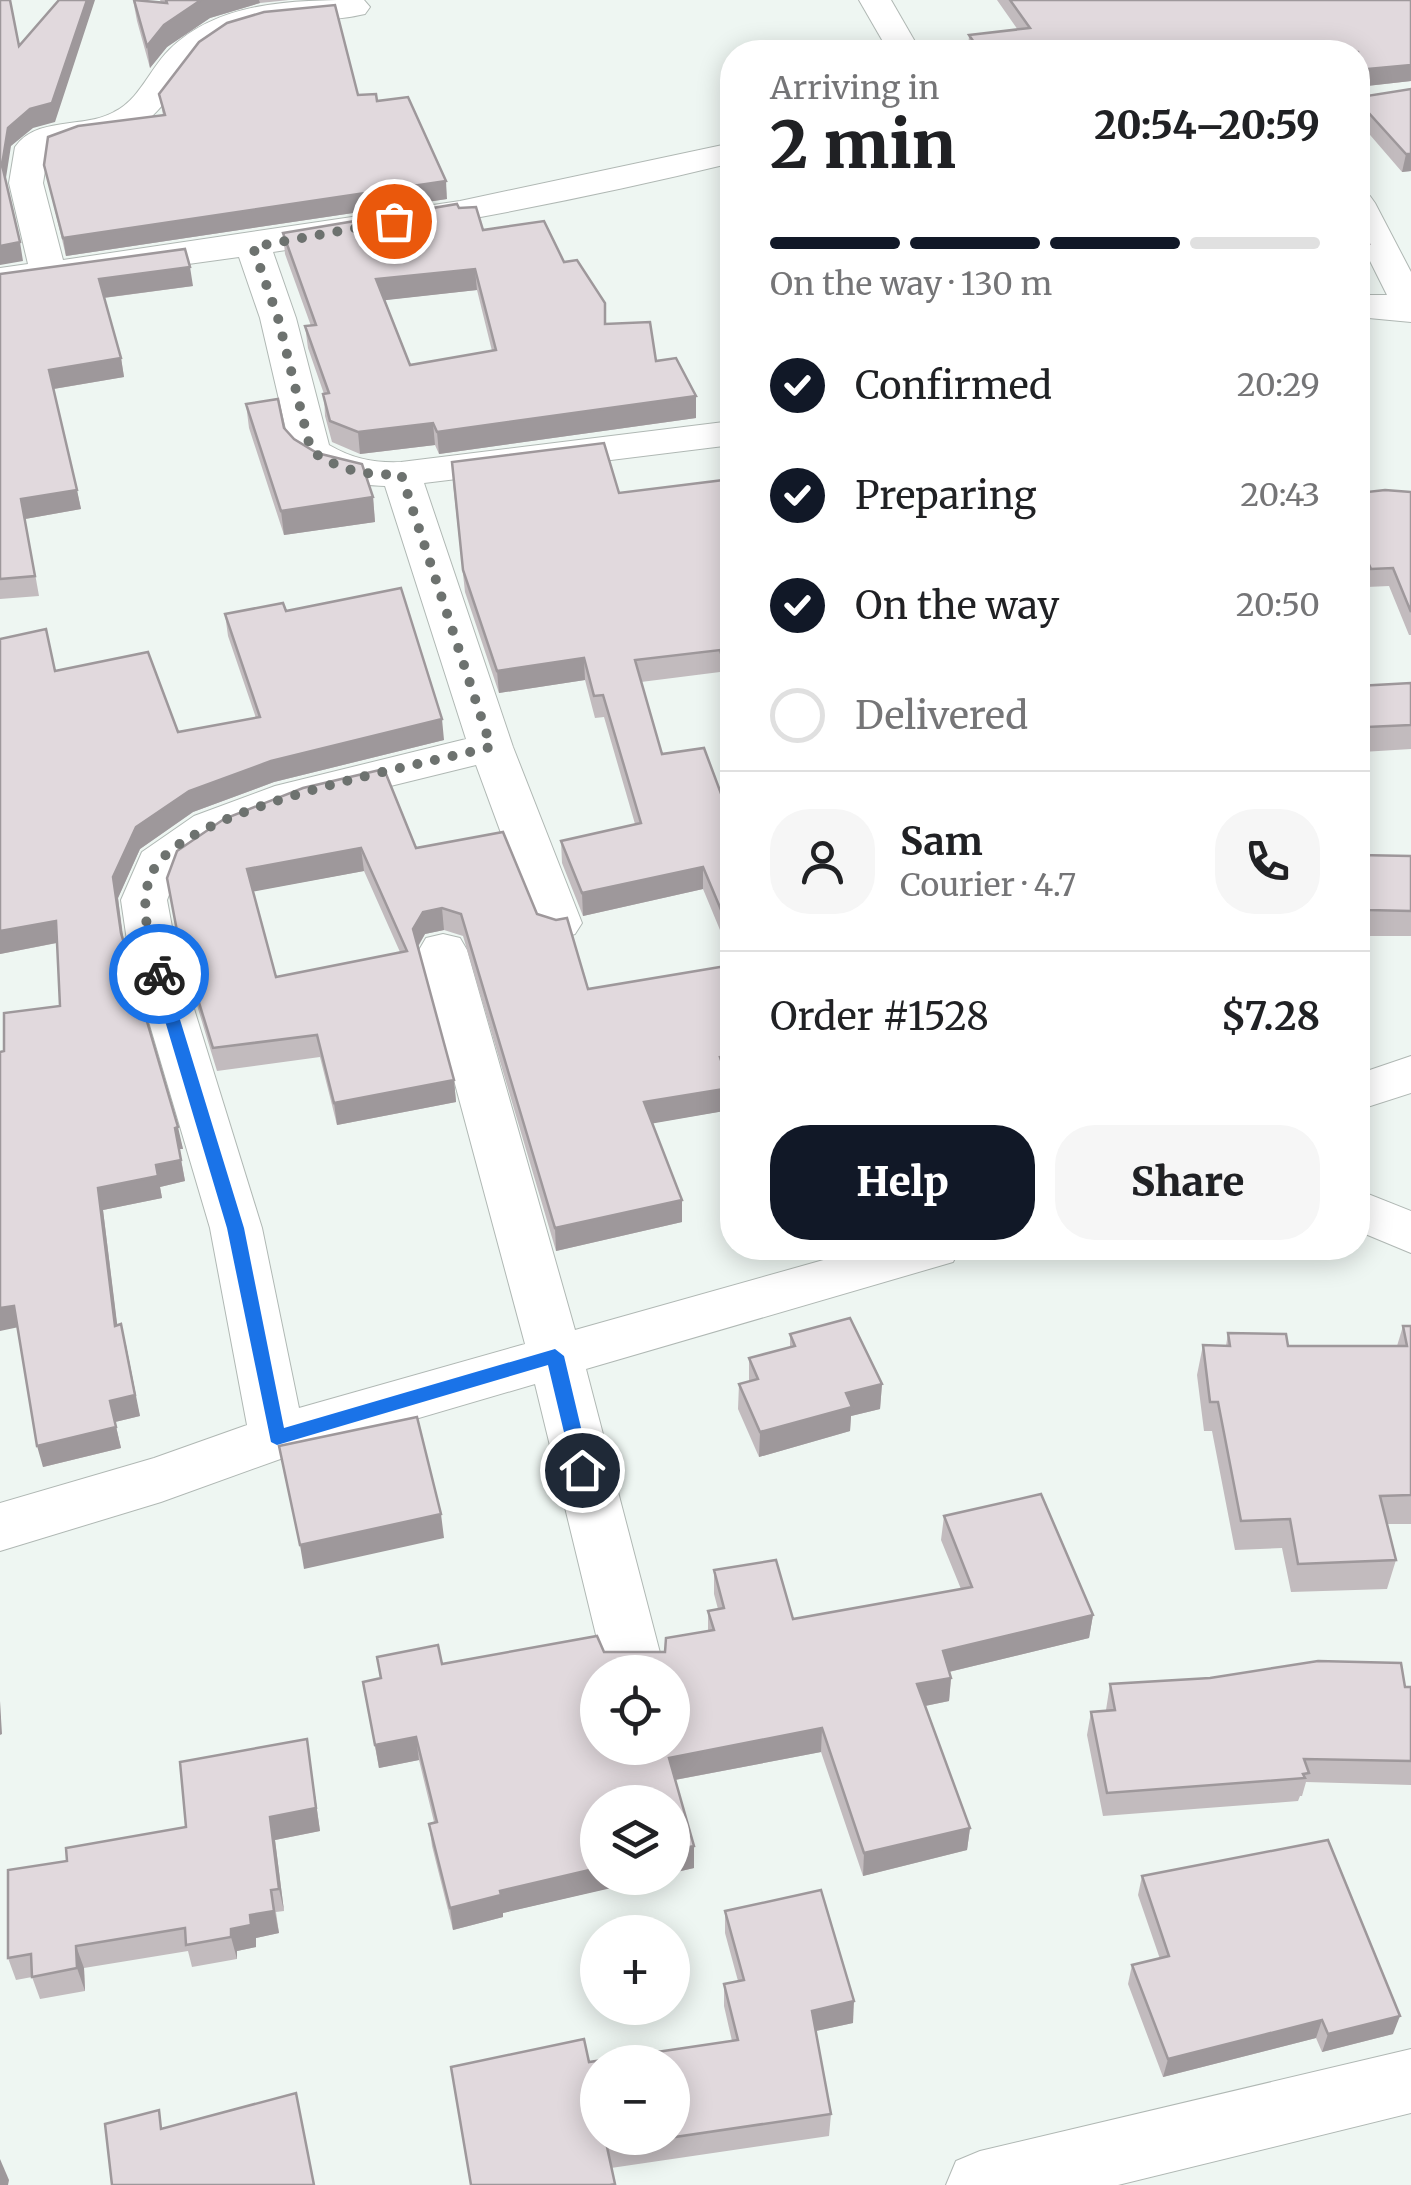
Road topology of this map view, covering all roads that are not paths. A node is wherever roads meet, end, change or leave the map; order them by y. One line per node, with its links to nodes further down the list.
1 (874, 0): 3 (street)
2 (354, 7): 7 (street)
3 (898, 40)
4 (720, 156): 6 (street)
5 (1370, 227): 10 (street)
6 (253, 247): 7 (street); 12 (street)
7 (48, 273): 8 (street)
8 (0, 279)
9 (1370, 304): 10 (street)
10 (1411, 309)
11 (720, 434): 12 (street)
12 (401, 474): 13 (street)
13 (491, 747): 14 (street); 22 (street)
14 (558, 923)
15 (444, 950): 21 (street)
16 (1411, 1074): 17 (street)
17 (1370, 1088)
18 (1370, 1214): 19 (street)
19 (1411, 1233)
20 (894, 1260): 21 (street)
21 (555, 1356): 22 (street); 24 (street)
22 (277, 1437): 23 (street)
23 (0, 1527)
24 (631, 1655)
25 (1411, 2081): 26 (street)
26 (980, 2185)

